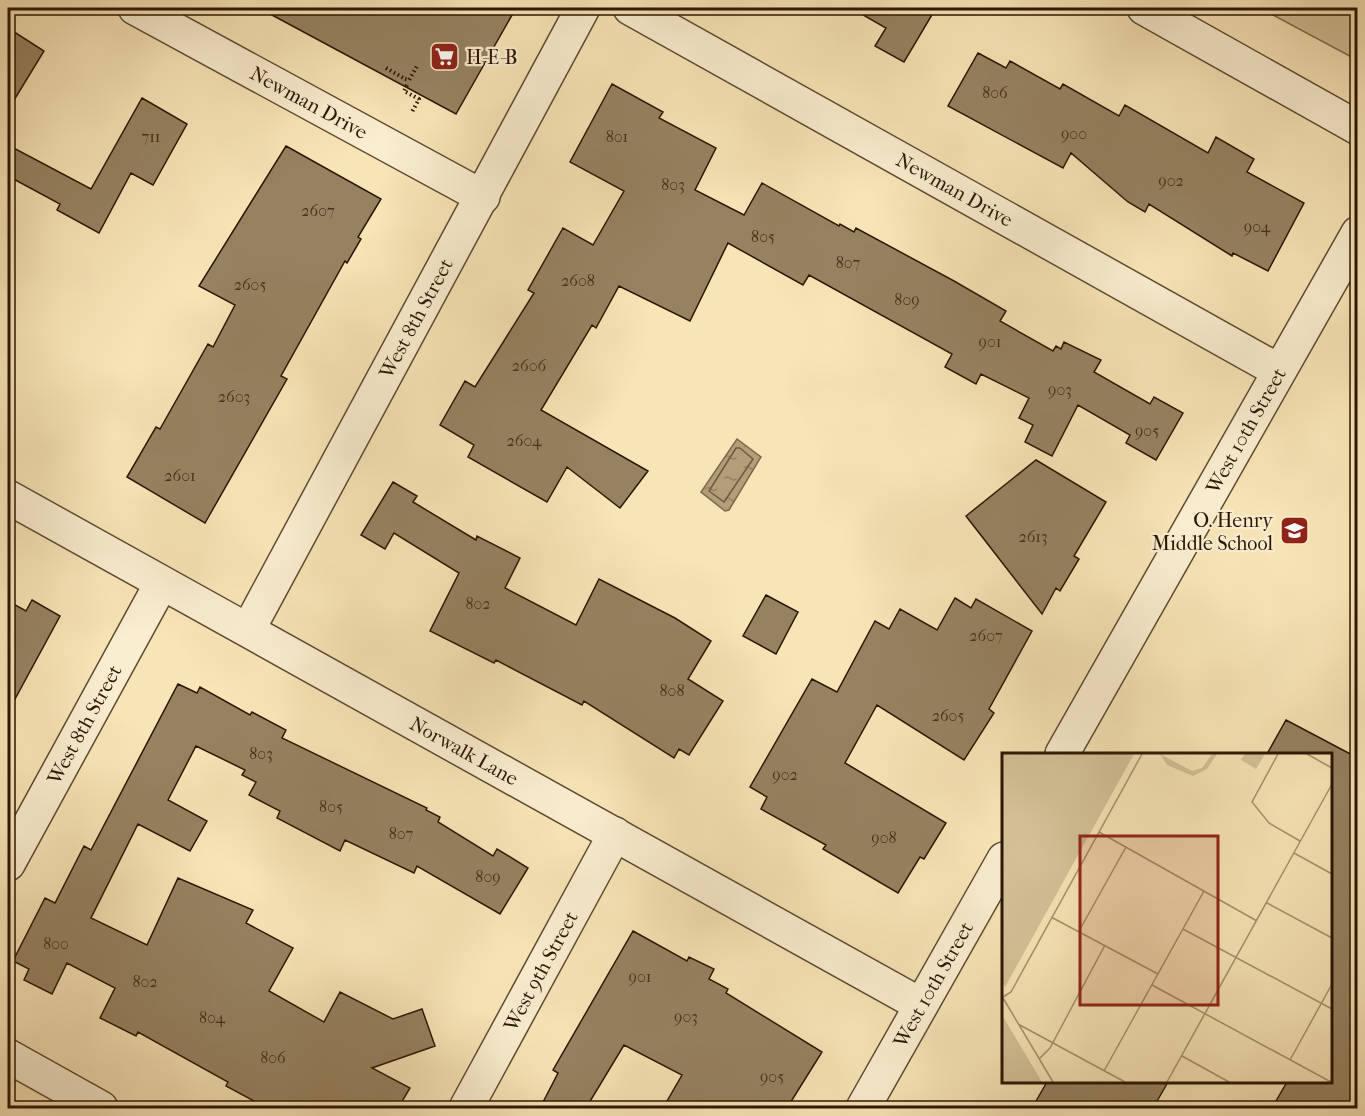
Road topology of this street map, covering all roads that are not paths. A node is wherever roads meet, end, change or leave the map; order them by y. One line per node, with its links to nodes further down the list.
1 (135, 8): 6 (street, Newman Drive)
2 (584, 8): 6 (street, West 8th Street)
3 (630, 8): 8 (street, Newman Drive)
4 (1144, 8): 5 (street)
5 (1358, 128)
6 (483, 197): 11 (street, West 8th Street)
7 (1358, 233): 8 (street, West 10th Street)
8 (1279, 371): 12 (street, West 10th Street)
9 (8, 497): 10 (street, Norwalk Lane)
10 (161, 584): 11 (street, Norwalk Lane); 15 (street, West 8th Street)
11 (248, 630): 13 (street, Norwalk Lane)
12 (1063, 753)
13 (615, 834): 16 (street, Norwalk Lane); 19 (street, West 9th Street)
14 (1002, 863): 16 (street, West 10th Street)
15 (8, 864)
16 (921, 1005): 20 (street, West 10th Street)
17 (8, 1056): 18 (street)
18 (101, 1108)
19 (466, 1108)
20 (863, 1108)

